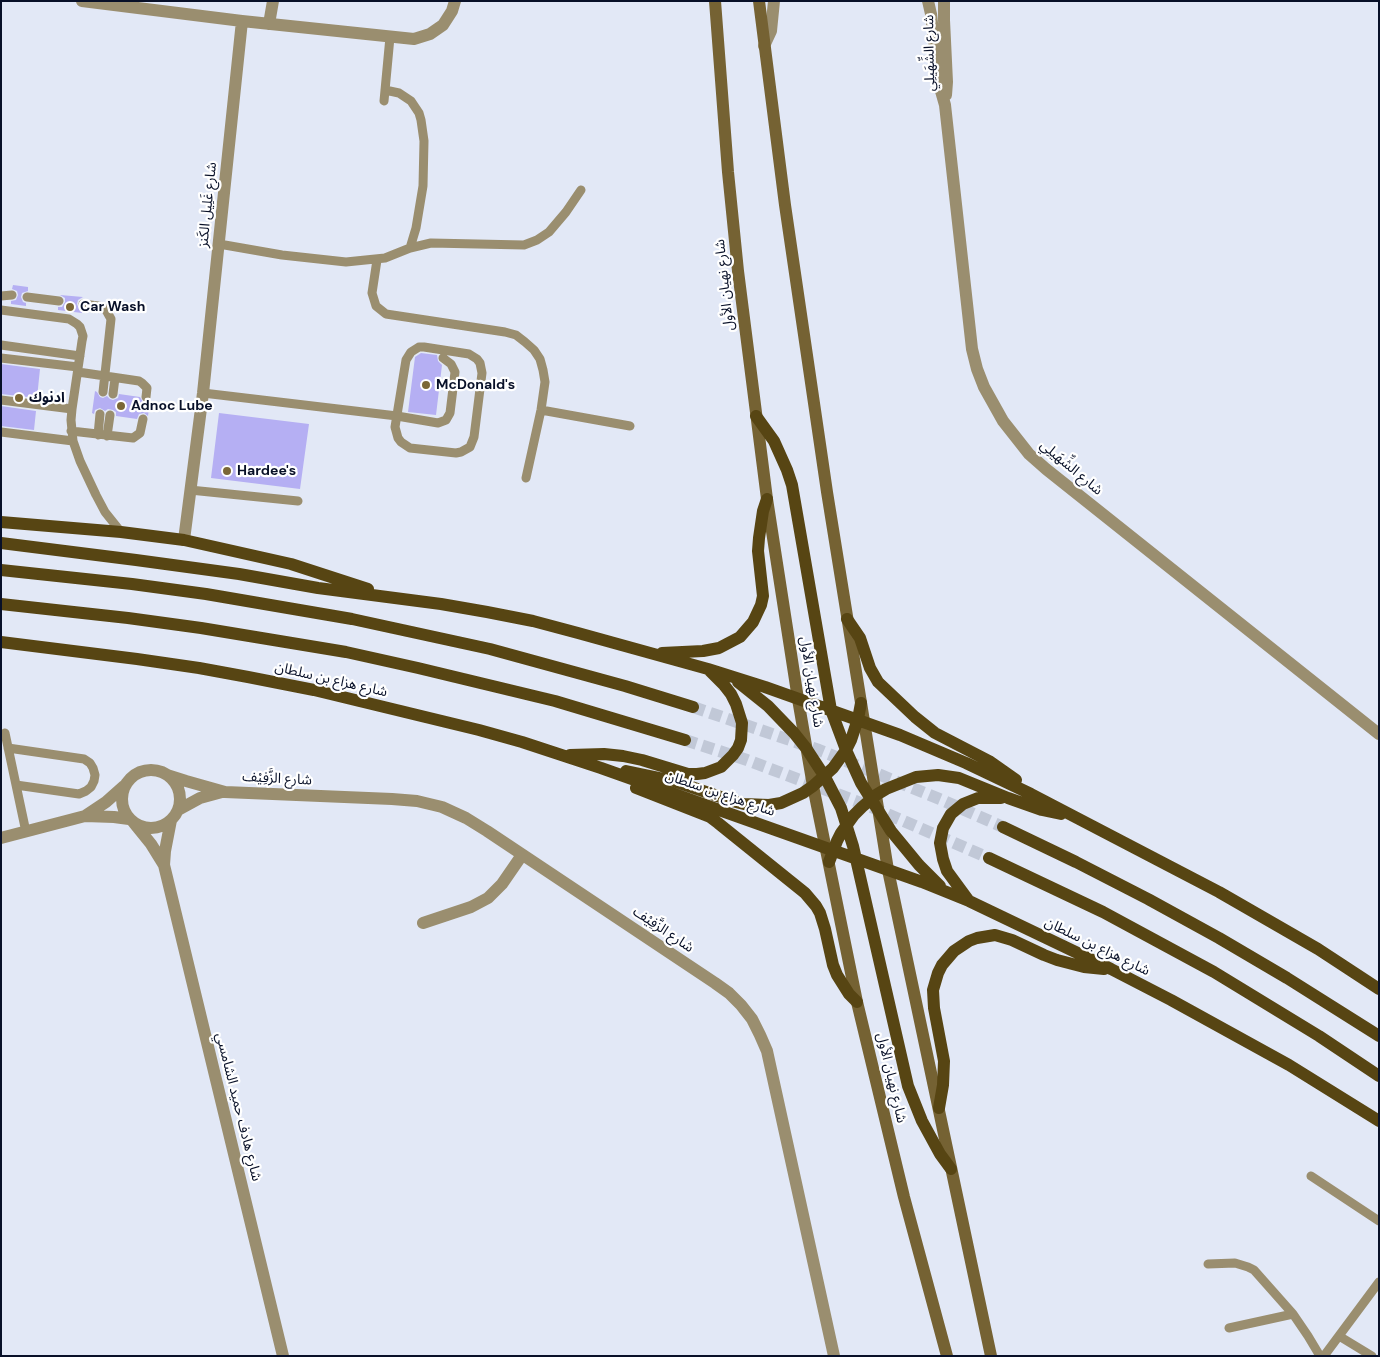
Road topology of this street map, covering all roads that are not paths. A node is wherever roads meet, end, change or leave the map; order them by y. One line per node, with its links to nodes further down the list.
1 (82, 1): 9 (street)
2 (273, 1): 10 (street)
3 (455, 1): 11 (street)
4 (715, 1): 45 (main road, شارع نهيان الأول)
5 (759, 1): 12 (main road)
6 (774, 1): 12 (street)
7 (928, 1): 15 (street, شارع الشِّهَيلِي)
8 (944, 1): 15 (street, شارع الشِّهَيلِي)
9 (242, 21): 10 (street); 17 (street, شارع غَلِيل الكَنز)
10 (269, 24): 11 (street)
11 (390, 37): 13 (lane)
12 (764, 46): 63 (main road)
13 (385, 90): 14 (lane); 18 (lane)
14 (384, 101)
15 (945, 105): 73 (street, شارع الشِّهَيلِي)
16 (581, 190): 18 (lane)
17 (219, 244): 19 (lane); 36 (street, شارع غَلِيل الكَنز)
18 (410, 248): 19 (lane)
19 (377, 260): 41 (lane)
20 (12, 295): 21 (lane)
21 (1, 296)
22 (27, 297): 23 (lane)
23 (59, 301)
24 (83, 304): 33 (lane)
25 (1, 310): 27 (lane)
26 (1, 344): 27 (lane)
27 (80, 356): 32 (lane)
28 (415, 356): 31 (lane)
29 (1, 358): 32 (lane)
30 (443, 358): 44 (lane)
31 (406, 360): 44 (lane); 44 (lane)
32 (78, 370): 33 (lane); 40 (lane)
33 (105, 376): 34 (lane); 35 (lane)
34 (115, 378): 37 (lane); 38 (lane)
35 (103, 392)
36 (202, 393): 44 (lane); 53 (street, شارع غَلِيل الكَنز)
37 (113, 394)
38 (146, 398)
39 (1, 400): 40 (lane)
40 (72, 409): 50 (lane)
41 (542, 410): 47 (lane); 52 (lane)
42 (100, 414): 49 (lane)
43 (110, 415): 51 (lane)
44 (397, 416)
45 (756, 416): 54 (main road, شارع نهيان الأول); 70 (main road)
46 (143, 419): 51 (lane)
47 (630, 426)
48 (1, 432): 50 (lane)
49 (98, 434): 50 (lane); 51 (lane)
50 (72, 436): 57 (lane)
51 (108, 436)
52 (526, 478)
53 (190, 490): 55 (lane); 58 (street, شارع غَلِيل الكَنز)
54 (767, 499): 65 (main road); 68 (main road, شارع نهيان الأول)
55 (298, 501)
56 (1, 522): 57 (main road)
57 (121, 532): 58 (main road)
58 (184, 540): 61 (main road)
59 (1, 542): 61 (main road)
60 (1, 570): 69 (main road)
61 (395, 598): 65 (main road)
62 (1, 604): 74 (main road, شارع هزاع بن سلطان)
63 (847, 618): 71 (main road); 86 (main road)
64 (1, 642): 78 (main road, شارع هزاع بن سلطان)
65 (650, 653): 66 (main road)
66 (708, 669): 67 (main road); 78 (main road)
67 (727, 675): 68 (main road); 76 (main road)
68 (798, 699): 70 (main road); 76 (main road, شارع نهيان الأول)
69 (693, 707)
70 (831, 710): 71 (main road); 77 (main road)
71 (861, 720): 77 (main road); 86 (main road); 87 (main road)
72 (5, 733): 75 (lane)
73 (1379, 734)
74 (685, 740)
75 (8, 748): 82 (lane); 82 (lane)
76 (806, 748): 81 (main road); 84 (main road, شارع نهيان الأول)
77 (846, 750): 81 (main road); 87 (main road)
78 (565, 756): 79 (main road, شارع هزاع بن سلطان)
79 (601, 768): 84 (main road); 98 (main road, شارع هزاع بن سلطان); 109 (main road)
80 (167, 775): 83 (street); 85 (street, شارع الزَّفِيْف); 90 (street)
81 (825, 777): 84 (main road); 94 (main road)
82 (16, 786): 96 (lane)
83 (125, 786): 91 (street); 93 (street)
84 (813, 786): 98 (main road, شارع نهيان الأول)
85 (225, 792): 90 (street, شارع الزَّفِيْف); 99 (street, شارع الزَّفِيْف)
86 (1031, 794): 92 (main road)
87 (873, 797): 88 (main road); 89 (main road); 94 (main road)
88 (1008, 798): 92 (main road); 105 (main road)
89 (879, 812): 103 (main road); 104 (main road)
90 (174, 815): 93 (street); 102 (street, شارع هادف حميد الشامسي)
91 (85, 816): 93 (street); 96 (street)
92 (1078, 817): 108 (main road)
93 (131, 821): 102 (street, شارع هادف حميد الشامسي)
94 (847, 825): 98 (main road); 100 (main road)
95 (1003, 827): 110 (main road)
96 (26, 832): 97 (street)
97 (1, 838)
98 (829, 853): 100 (main road, شارع هزاع بن سلطان); 109 (main road, شارع نهيان الأول)
99 (522, 855): 106 (street); 123 (street, شارع الزَّفِيْف)
100 (856, 858): 103 (main road, شارع هزاع بن سلطان); 114 (main road)
101 (989, 858): 111 (main road)
102 (164, 865): 122 (street, شارع هادف حميد الشامسي)
103 (888, 870): 104 (main road, شارع هزاع بن سلطان); 112 (main road)
104 (943, 890): 105 (main road, شارع هزاع بن سلطان)
105 (969, 901): 107 (main road, شارع هزاع بن سلطان)
106 (423, 923)
107 (1111, 970): 112 (main road); 113 (main road, شارع هزاع بن سلطان)
108 (1379, 989)
109 (857, 1002): 124 (main road, شارع نهيان الأول)
110 (1379, 1036)
111 (1379, 1076)
112 (939, 1108): 114 (main road)
113 (1379, 1121)
114 (951, 1169): 125 (main road)
115 (1311, 1176): 116 (lane)
116 (1379, 1221)
117 (1208, 1264): 119 (lane)
118 (1379, 1282): 121 (lane)
119 (1293, 1314): 120 (lane); 126 (lane)
120 (1229, 1328)
121 (1339, 1336): 127 (lane); 128 (lane)
122 (282, 1356)
123 (834, 1356)
124 (946, 1356)
125 (991, 1356)
126 (1320, 1356)
127 (1324, 1356)
128 (1372, 1356)

